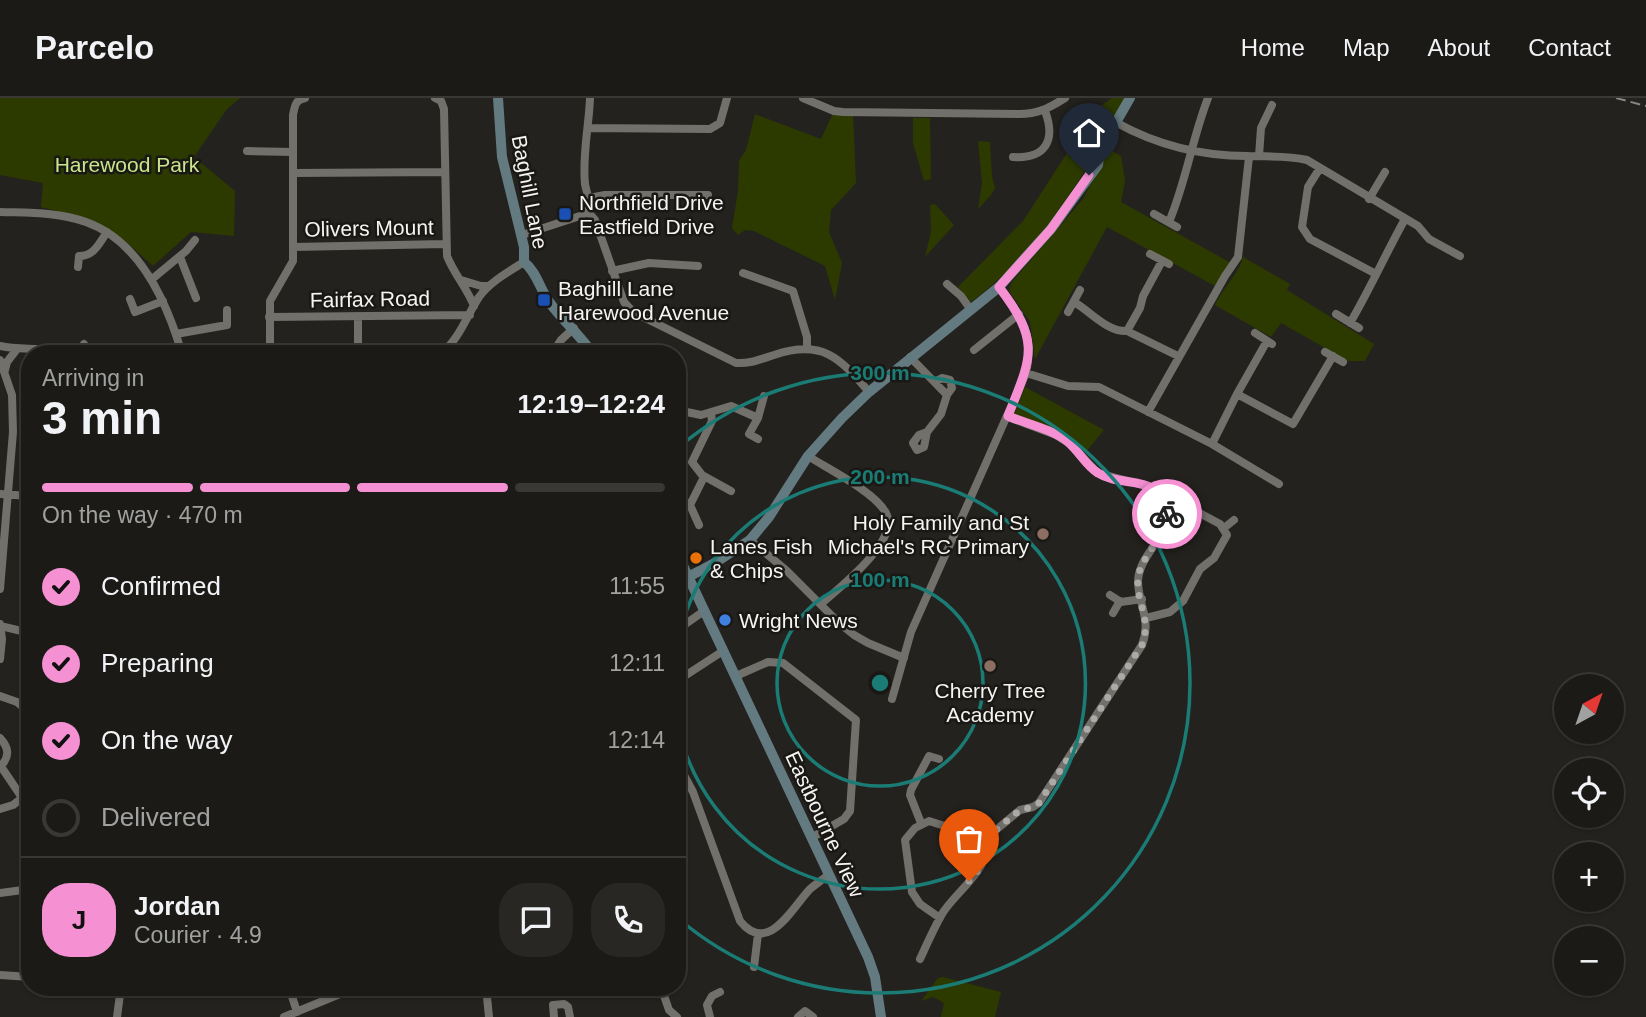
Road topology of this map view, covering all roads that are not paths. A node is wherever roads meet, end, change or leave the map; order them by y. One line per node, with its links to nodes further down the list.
1 (305, 98): 16 (street)
2 (435, 98): 20 (street)
3 (498, 98): 31 (street, Baghill Lane)
4 (590, 98): 13 (street)
5 (727, 98): 13 (street)
6 (803, 98): 11 (street)
7 (1065, 98): 11 (street)
8 (1130, 98): 12 (street)
9 (1208, 98): 14 (street)
10 (1272, 105): 17 (street)
11 (1045, 111): 18 (street)
12 (1117, 122): 14 (street); 50 (street)
13 (589, 128): 24 (street)
14 (1190, 150): 17 (street); 28 (street)
15 (247, 151): 16 (street)
16 (293, 152): 21 (street)
17 (1254, 156): 19 (street); 83 (street)
18 (1013, 157)
19 (1320, 167): 25 (street); 45 (street)
20 (444, 172): 21 (street); 34 (street)
21 (293, 173): 35 (street)
22 (1385, 173): 25 (street)
23 (708, 195): 24 (street)
24 (589, 198): 26 (street)
25 (1369, 199): 29 (street)
26 (587, 211): 31 (street); 43 (street)
27 (0, 212): 30 (street)
28 (1154, 214)
29 (1405, 219): 36 (street); 45 (street)
30 (107, 232): 42 (street); 46 (street)
31 (522, 235): 40 (street, Baghill Lane)
32 (195, 240): 39 (street)
33 (1454, 240): 36 (street)
34 (445, 244): 35 (street, Olivers Mount); 47 (street)
35 (293, 247): 62 (street)
36 (1448, 249): 38 (street)
37 (1150, 254): 67 (street)
38 (1460, 256)
39 (180, 257): 46 (street); 52 (street)
40 (524, 262): 49 (street); 65 (street, Baghill Lane)
41 (698, 266): 43 (street)
42 (78, 267)
43 (612, 271): 79 (street)
44 (743, 273): 79 (street)
45 (1376, 274): 64 (street)
46 (150, 280): 54 (street)
47 (461, 280): 49 (street); 58 (street)
48 (947, 284): 57 (street)
49 (489, 286): 58 (street)
50 (999, 287): 57 (street); 60 (street)
51 (1080, 290): 55 (street)
52 (196, 298)
53 (130, 299): 54 (street)
54 (163, 301): 69 (street)
55 (1074, 302): 59 (street); 67 (street)
56 (227, 310): 69 (street)
57 (971, 310): 84 (street)
58 (472, 311): 63 (street, Fairfax Road); 74 (street)
59 (1068, 312)
60 (1019, 314): 70 (street); 88 (street)
61 (1336, 314): 64 (street)
62 (269, 317): 63 (street, Fairfax Road); 72 (street)
63 (358, 317): 73 (street)
64 (1350, 323): 66 (street)
65 (574, 328): 75 (street); 76 (street, Baghill Lane)
66 (1359, 328)
67 (1127, 331): 83 (street)
68 (1255, 333): 90 (street)
69 (176, 334): 71 (street)
70 (989, 339): 78 (street); 82 (street)
71 (179, 345)
72 (270, 345)
73 (358, 345)
74 (450, 345)
75 (558, 345)
76 (586, 345)
77 (0, 346): 80 (street)
78 (995, 346)
79 (807, 348): 89 (street)
80 (17, 349): 81 (street); 87 (street)
81 (21, 349)
82 (974, 350)
83 (1178, 356): 93 (street)
84 (910, 357): 89 (street); 97 (street)
85 (0, 360): 87 (street)
86 (1343, 362): 90 (street)
87 (5, 370): 104 (street)
88 (1026, 373): 93 (street); 95 (street)
89 (869, 392): 100 (street)
90 (1237, 394): 99 (street)
91 (764, 396): 96 (street)
92 (686, 412): 94 (street)
93 (1148, 412): 99 (street)
94 (711, 413): 96 (street); 101 (street)
95 (1008, 416): 105 (street); 124 (street)
96 (758, 418): 98 (street)
97 (927, 432)
98 (758, 439)
99 (1212, 444): 102 (street)
100 (808, 456): 109 (street); 116 (street)
101 (705, 477): 103 (street); 107 (street)
102 (1279, 484)
103 (724, 491)
104 (4, 494): 112 (street)
105 (1166, 509): 108 (street); 114 (street)
106 (1234, 520): 108 (street)
107 (699, 525)
108 (1224, 528): 119 (street)
109 (750, 540): 110 (street); 116 (street)
110 (686, 575)
111 (686, 581): 117 (street)
112 (0, 589)
113 (1110, 595): 115 (street)
114 (1142, 599): 115 (street); 119 (street)
115 (1120, 601): 118 (street)
116 (821, 604): 124 (street)
117 (704, 611): 120 (street); 123 (street)
118 (1113, 613)
119 (1146, 618): 140 (street)
120 (686, 623)
121 (0, 625): 122 (street); 125 (street)
122 (21, 631)
123 (723, 651): 126 (street); 127 (street, Eastbourne View)
124 (904, 658): 129 (street)
125 (0, 659)
126 (686, 675)
127 (736, 676): 139 (street, Eastbourne View); 139 (street)
128 (0, 696): 130 (street)
129 (892, 699)
130 (21, 705)
131 (0, 738): 133 (street)
132 (939, 759): 138 (street)
133 (0, 766): 135 (street)
134 (686, 779): 145 (street)
135 (21, 796)
136 (21, 800): 137 (street)
137 (0, 809)
138 (921, 823): 140 (street); 144 (street)
139 (811, 838): 141 (street, Eastbourne View)
140 (985, 839): 144 (street)
141 (828, 875): 145 (street); 166 (street, Eastbourne View)
142 (21, 890): 143 (street)
143 (0, 893)
144 (940, 918): 146 (street)
145 (758, 934): 147 (street)
146 (920, 959)
147 (754, 967)
148 (0, 975): 149 (street)
149 (21, 976)
150 (716, 992): 163 (street)
151 (120, 996): 157 (street)
152 (292, 996): 156 (street)
153 (335, 996): 156 (street)
154 (487, 996): 159 (street)
155 (665, 996): 162 (street)
156 (297, 1012): 158 (street)
157 (117, 1017)
158 (284, 1017)
159 (489, 1017)
160 (554, 1017): 161 (street)
161 (570, 1017)
162 (677, 1017)
163 (710, 1017)
164 (798, 1017): 165 (street)
165 (813, 1017)
166 (881, 1017)

